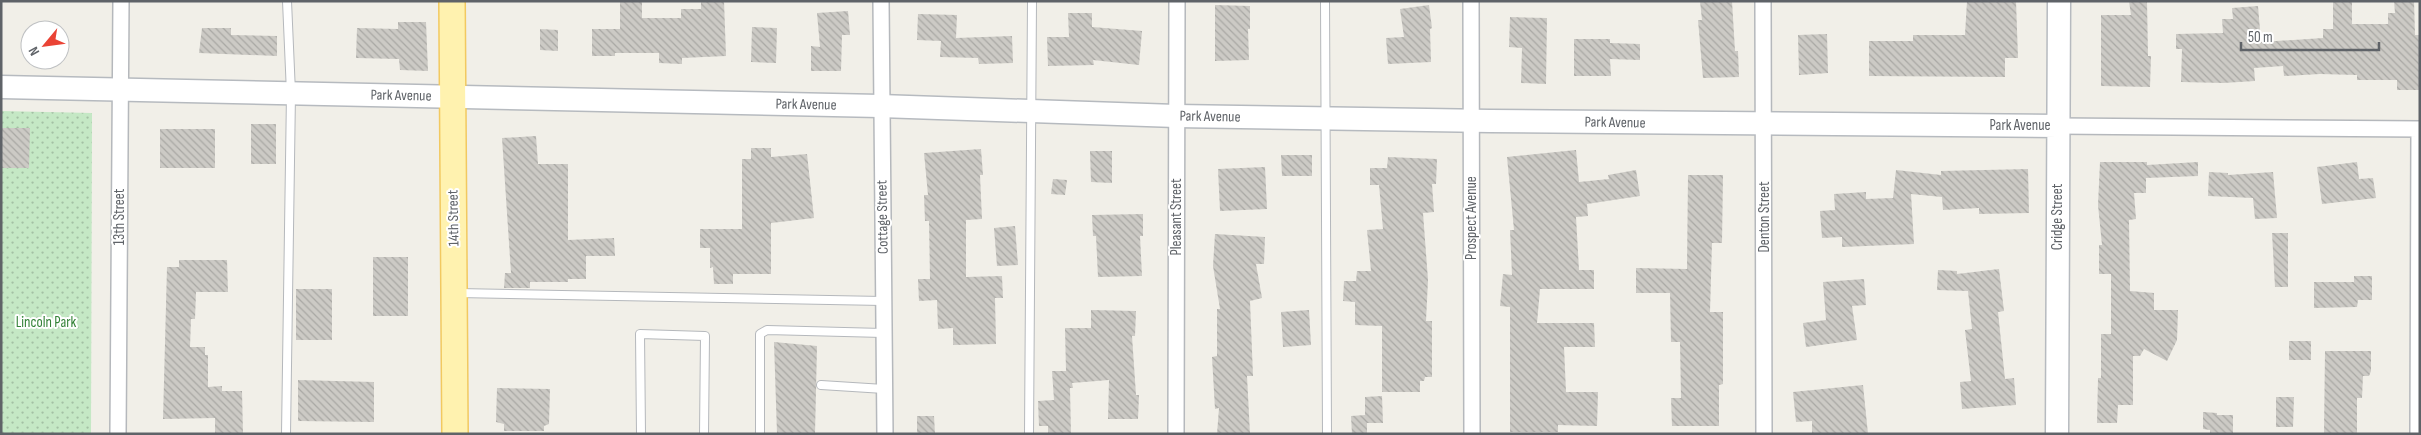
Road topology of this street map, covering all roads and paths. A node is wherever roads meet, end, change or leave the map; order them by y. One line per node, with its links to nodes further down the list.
1 (121, 1): 12 (street, 13th Street)
2 (287, 1): 13 (lane)
3 (452, 1): 14 (main road, 14th Street)
4 (881, 1): 15 (street, Cottage Street)
5 (1032, 1): 16 (lane)
6 (1177, 1): 17 (street, Pleasant Street)
7 (1325, 1): 18 (lane)
8 (1471, 1): 19 (street, Prospect Avenue)
9 (1764, 1): 20 (street, Denton Street)
10 (2059, 1): 21 (street, Cridge Street)
11 (1, 87): 12 (street, Park Avenue)
12 (120, 90): 13 (street, Park Avenue); 28 (street, 13th Street)
13 (291, 93): 14 (street, Park Avenue); 29 (lane)
14 (451, 95): 15 (street, Park Avenue); 23 (main road, 14th Street)
15 (880, 106): 16 (street, Park Avenue); 24 (street, Cottage Street)
16 (1031, 111): 17 (street, Park Avenue); 35 (lane)
17 (1176, 116): 18 (street, Park Avenue); 36 (street, Pleasant Street)
18 (1325, 118): 19 (street, Park Avenue); 37 (lane)
19 (1471, 121): 20 (street, Park Avenue); 38 (street, Prospect Avenue)
20 (1763, 124): 21 (street, Park Avenue); 39 (street, Denton Street)
21 (2058, 126): 22 (street, Park Avenue); 40 (street, Cridge Street)
22 (2419, 129): 41 (street)
23 (454, 293): 24 (lane); 30 (main road, 14th Street)
24 (883, 301): 25 (street, Cottage Street)
25 (883, 333): 27 (street, Cottage Street); 33 (lane)
26 (821, 385): 27 (lane)
27 (884, 389): 34 (street, Cottage Street)
28 (118, 434)
29 (286, 434)
30 (455, 434)
31 (641, 434): 32 (lane)
32 (704, 434)
33 (760, 434)
34 (885, 434)
35 (1029, 434)
36 (1176, 434)
37 (1327, 434)
38 (1472, 434)
39 (1764, 434)
40 (2056, 434)
41 (2418, 434)

